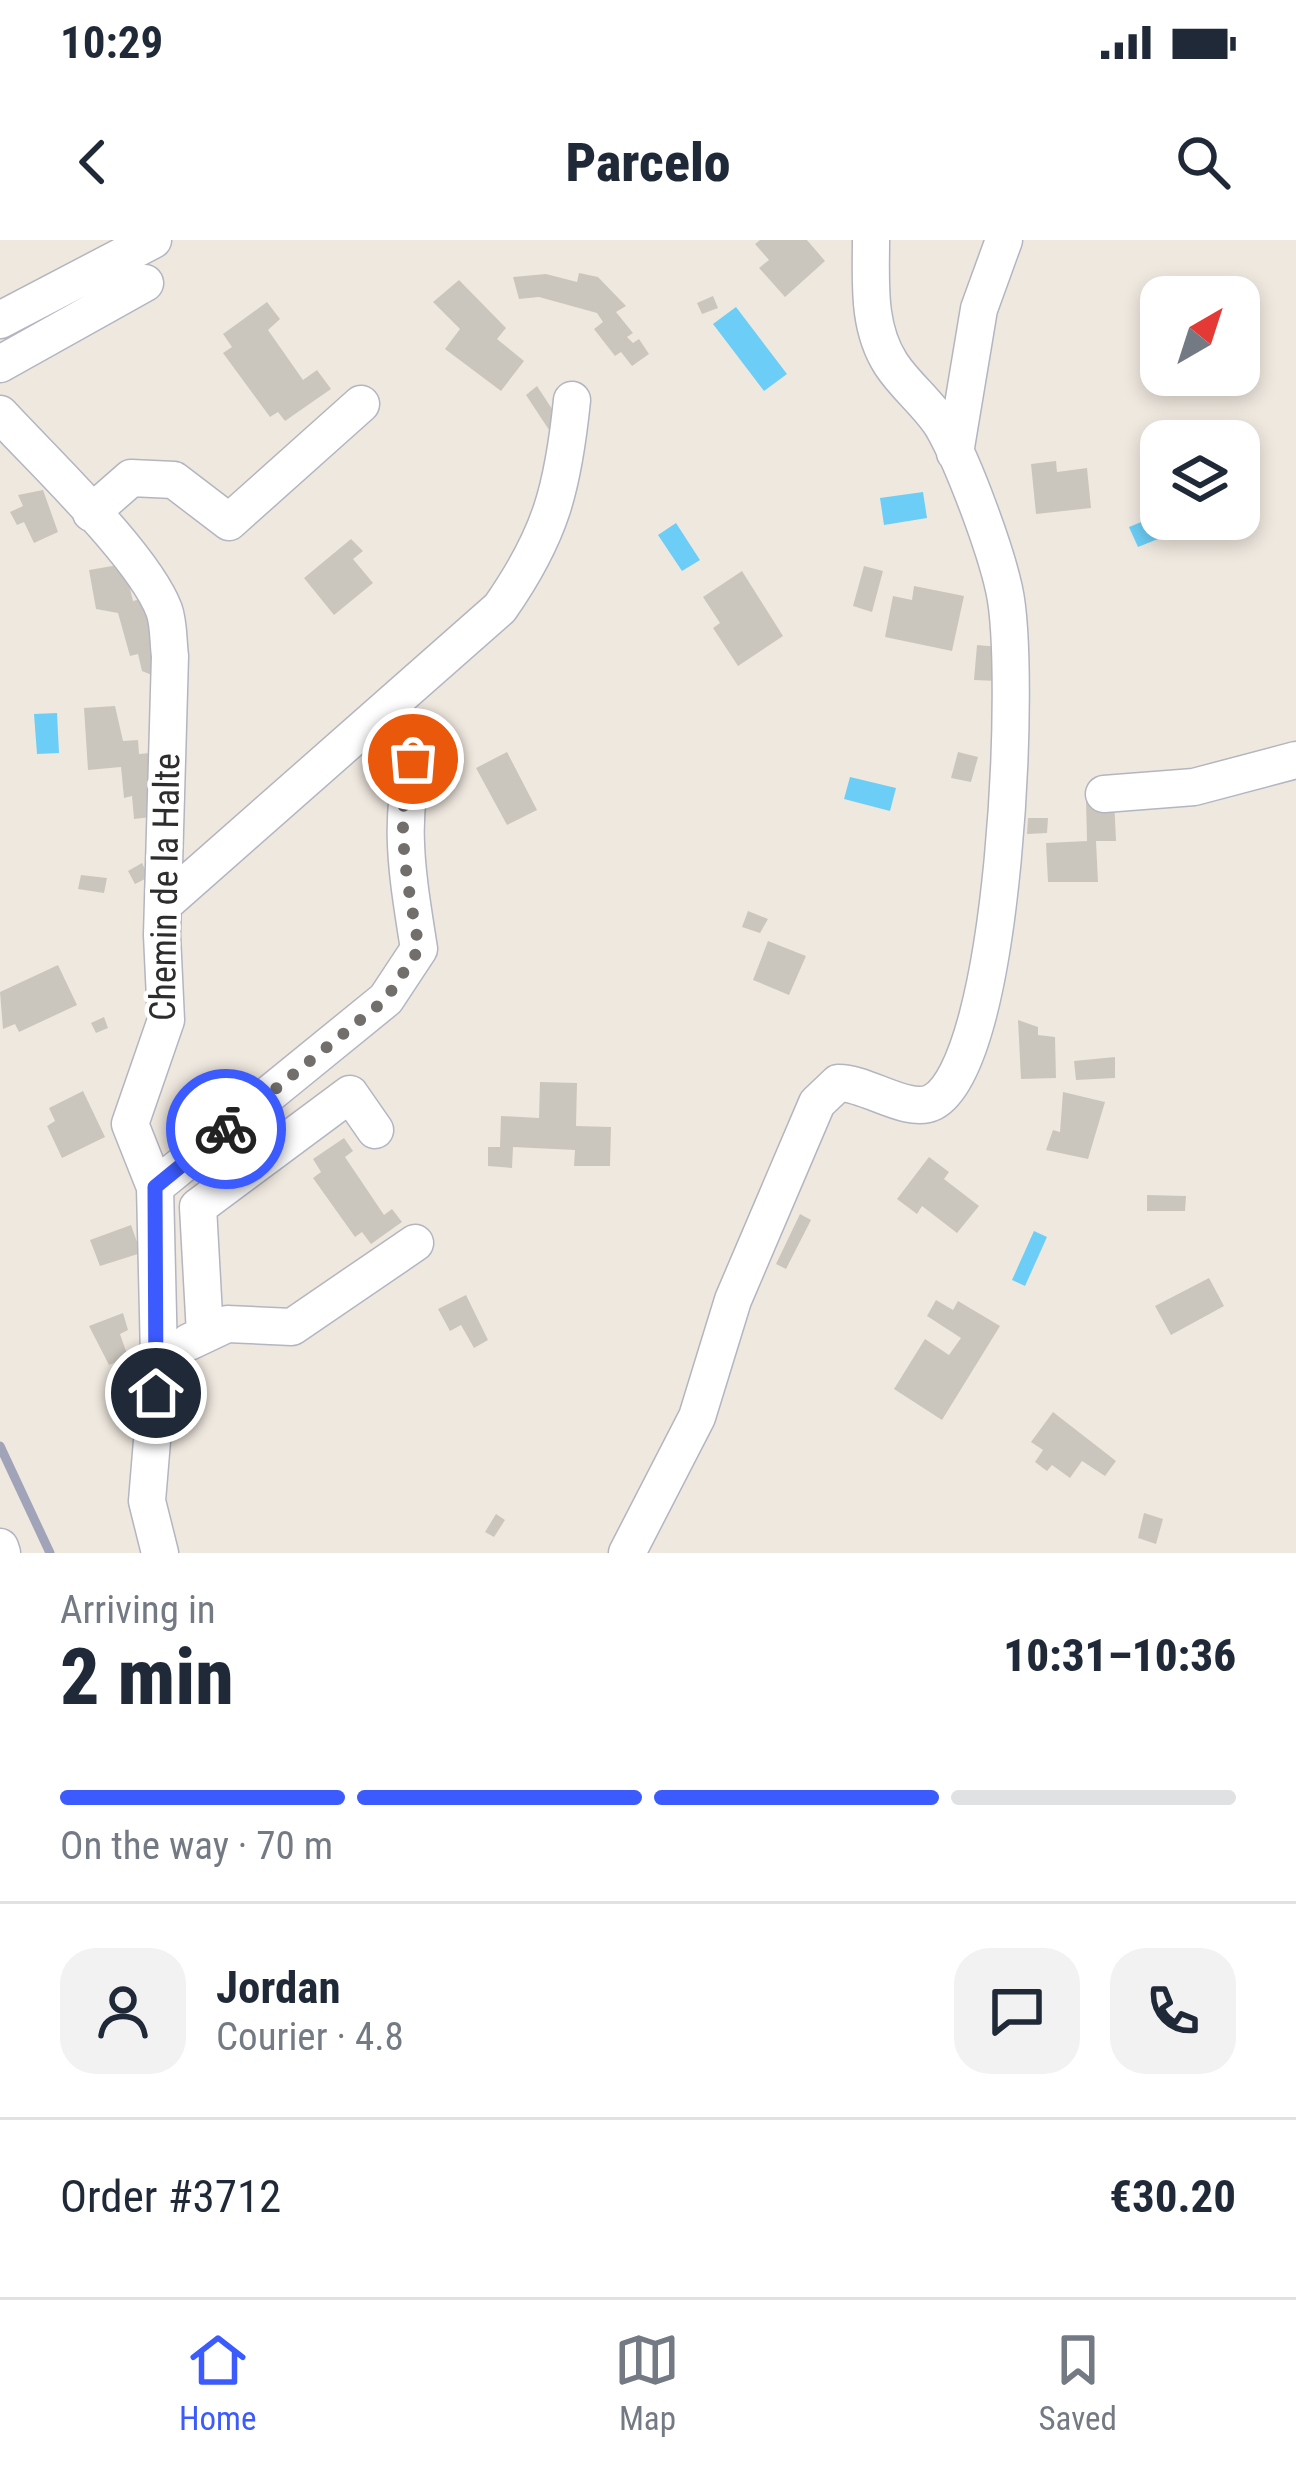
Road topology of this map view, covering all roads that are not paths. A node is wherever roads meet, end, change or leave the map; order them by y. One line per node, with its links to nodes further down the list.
1 (153, 240): 5 (street)
2 (872, 240): 10 (street)
3 (1004, 240): 10 (street)
4 (145, 283): 6 (street)
5 (0, 320)
6 (0, 364)
7 (572, 400): 15 (street)
8 (361, 404): 11 (street)
9 (0, 414): 11 (street, Chemin de la Halte)
10 (955, 453): 22 (street)
11 (91, 513): 15 (street, Chemin de la Halte)
12 (422, 736): 17 (street)
13 (1296, 760): 14 (street)
14 (1104, 794)
15 (163, 905): 17 (street, Chemin de la Halte)
16 (375, 1130): 19 (street)
17 (155, 1187): 20 (street, Chemin de la Halte)
18 (415, 1243): 19 (street)
19 (206, 1334): 20 (street)
20 (159, 1357): 21 (street, Chemin de la Halte)
21 (160, 1553)
22 (627, 1553)

